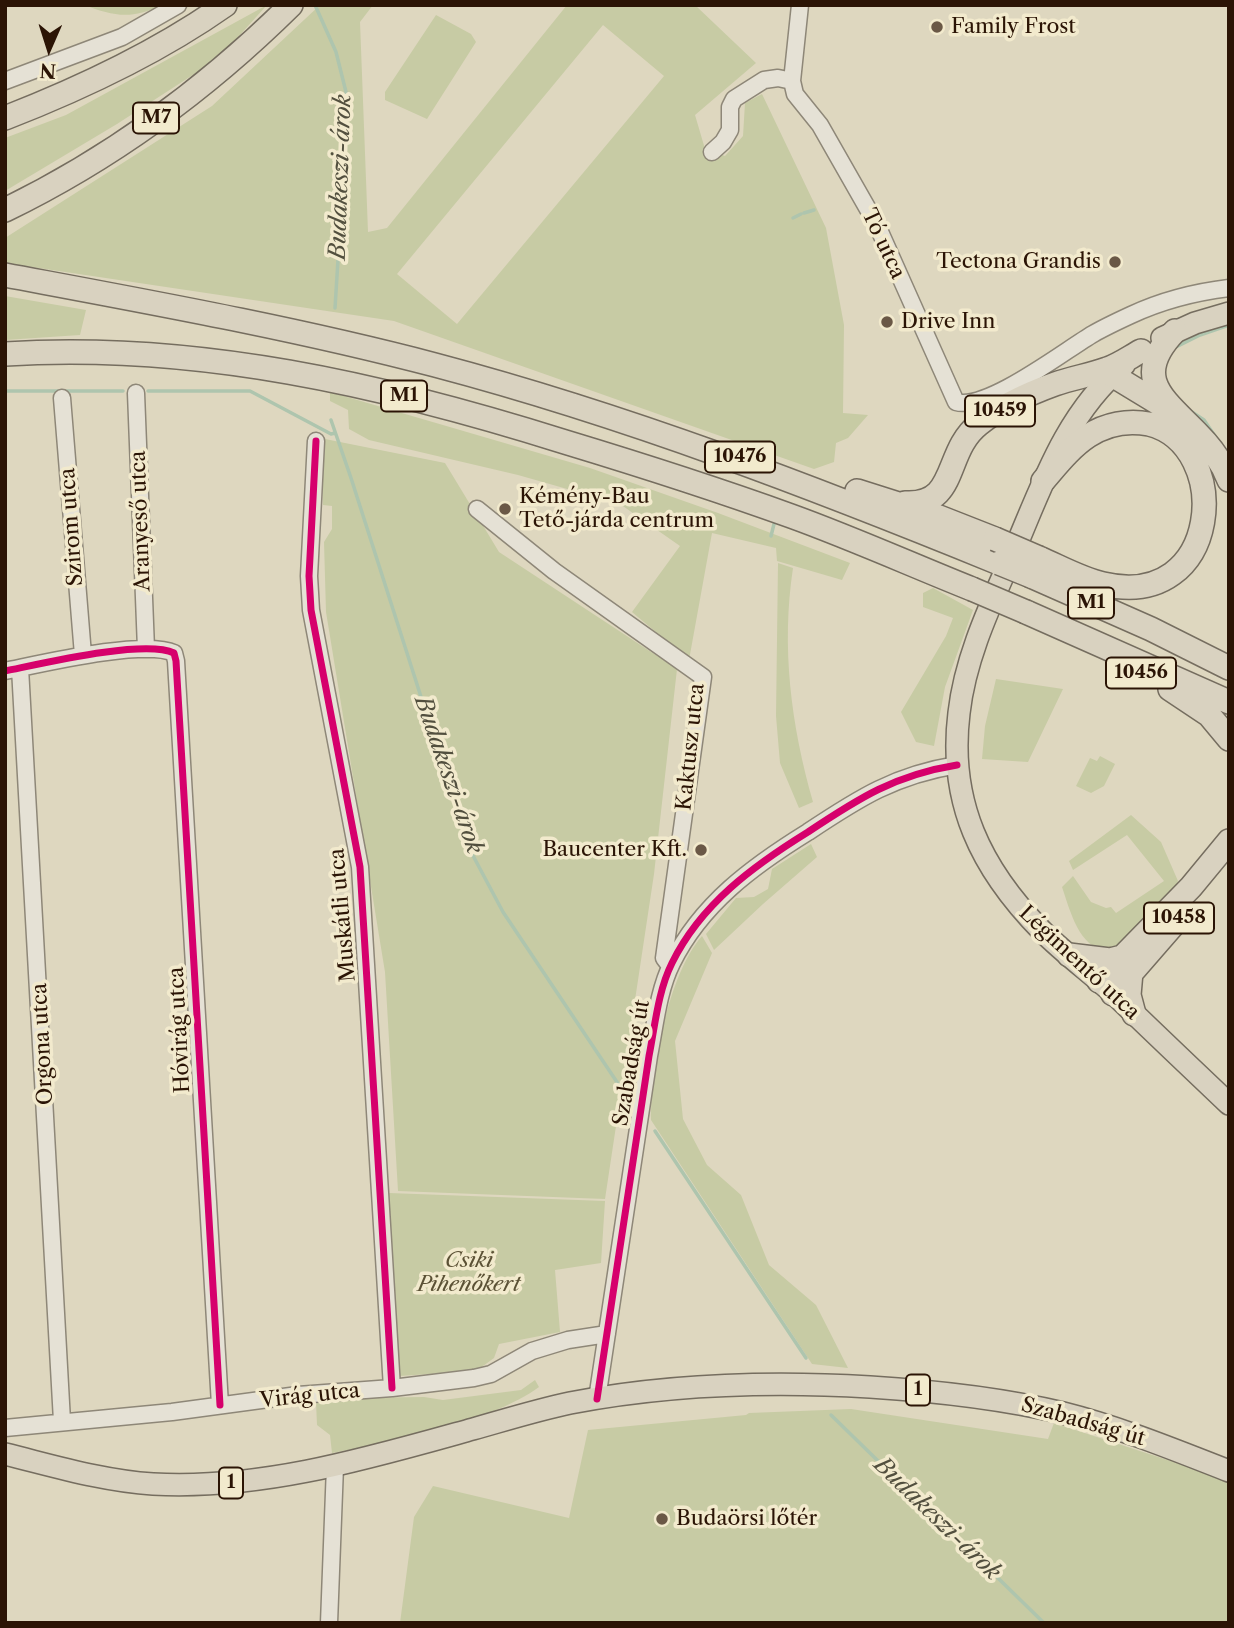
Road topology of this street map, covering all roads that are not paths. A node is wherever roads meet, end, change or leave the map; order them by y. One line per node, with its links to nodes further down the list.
1 (178, 5): 5 (street)
2 (225, 5): 7 (highway)
3 (291, 5): 9 (highway, M7)
4 (800, 5): 6 (street)
5 (5, 81)
6 (792, 81): 8 (street); 11 (street, Tó utca)
7 (5, 118)
8 (712, 152)
9 (5, 210)
10 (5, 275): 22 (highway, M1)
11 (1229, 288)
12 (1229, 313): 13 (main road, Légimentő utca)
13 (1175, 331): 14 (main road, Légimentő utca); 19 (highway)
14 (1141, 351): 16 (main road, Légimentő utca); 24 (highway, 10459)
15 (5, 354): 28 (highway, M1, bridge)
16 (1112, 375): 19 (highway); 23 (main road, Légimentő utca)
17 (136, 393): 29 (street, Aranyeső utca)
18 (62, 398): 30 (street, Szirom utca)
19 (1177, 414): 21 (highway)
20 (316, 441): 45 (street, Muskátli utca)
21 (1229, 480)
22 (804, 481): 24 (highway); 26 (highway, M1)
23 (1043, 481): 27 (highway); 35 (main road, Légimentő utca)
24 (894, 503): 26 (highway)
25 (477, 509): 40 (street, Kaktusz utca)
26 (991, 548): 27 (highway, bridge)
27 (1035, 567): 31 (highway, M1)
28 (1035, 616): 33 (highway, M1); 34 (highway, 10456)
29 (146, 649): 30 (street); 47 (street, Hóvirág utca)
30 (83, 655): 32 (street)
31 (1229, 668)
32 (13, 669): 48 (street, Orgona utca)
33 (1229, 702)
34 (1229, 738)
35 (957, 765): 38 (main road, Légimentő utca); 40 (street, Szabadság út)
36 (1229, 841): 39 (highway)
37 (1229, 867): 39 (highway, 10458)
38 (1069, 955): 39 (highway); 41 (main road, Légimentő utca)
39 (1126, 964): 41 (highway); 42 (highway)
40 (670, 966): 44 (street, Szabadság út)
41 (1106, 987): 42 (main road, Légimentő utca)
42 (1134, 1014): 43 (main road, Légimentő utca)
43 (1229, 1104)
44 (607, 1334): 45 (street, Virág utca); 46 (street, Szabadság út)
45 (392, 1388): 47 (street, Virág utca)
46 (597, 1399): 51 (main road, Szabadság út / 1); 52 (main road, Szabadság út / 1)
47 (220, 1405): 48 (street, Virág utca)
48 (62, 1421): 49 (street, Virág utca)
49 (5, 1428)
50 (5, 1454): 51 (main road, Szabadság út / 1)
51 (335, 1466): 53 (street)
52 (1229, 1471)
53 (329, 1623)

